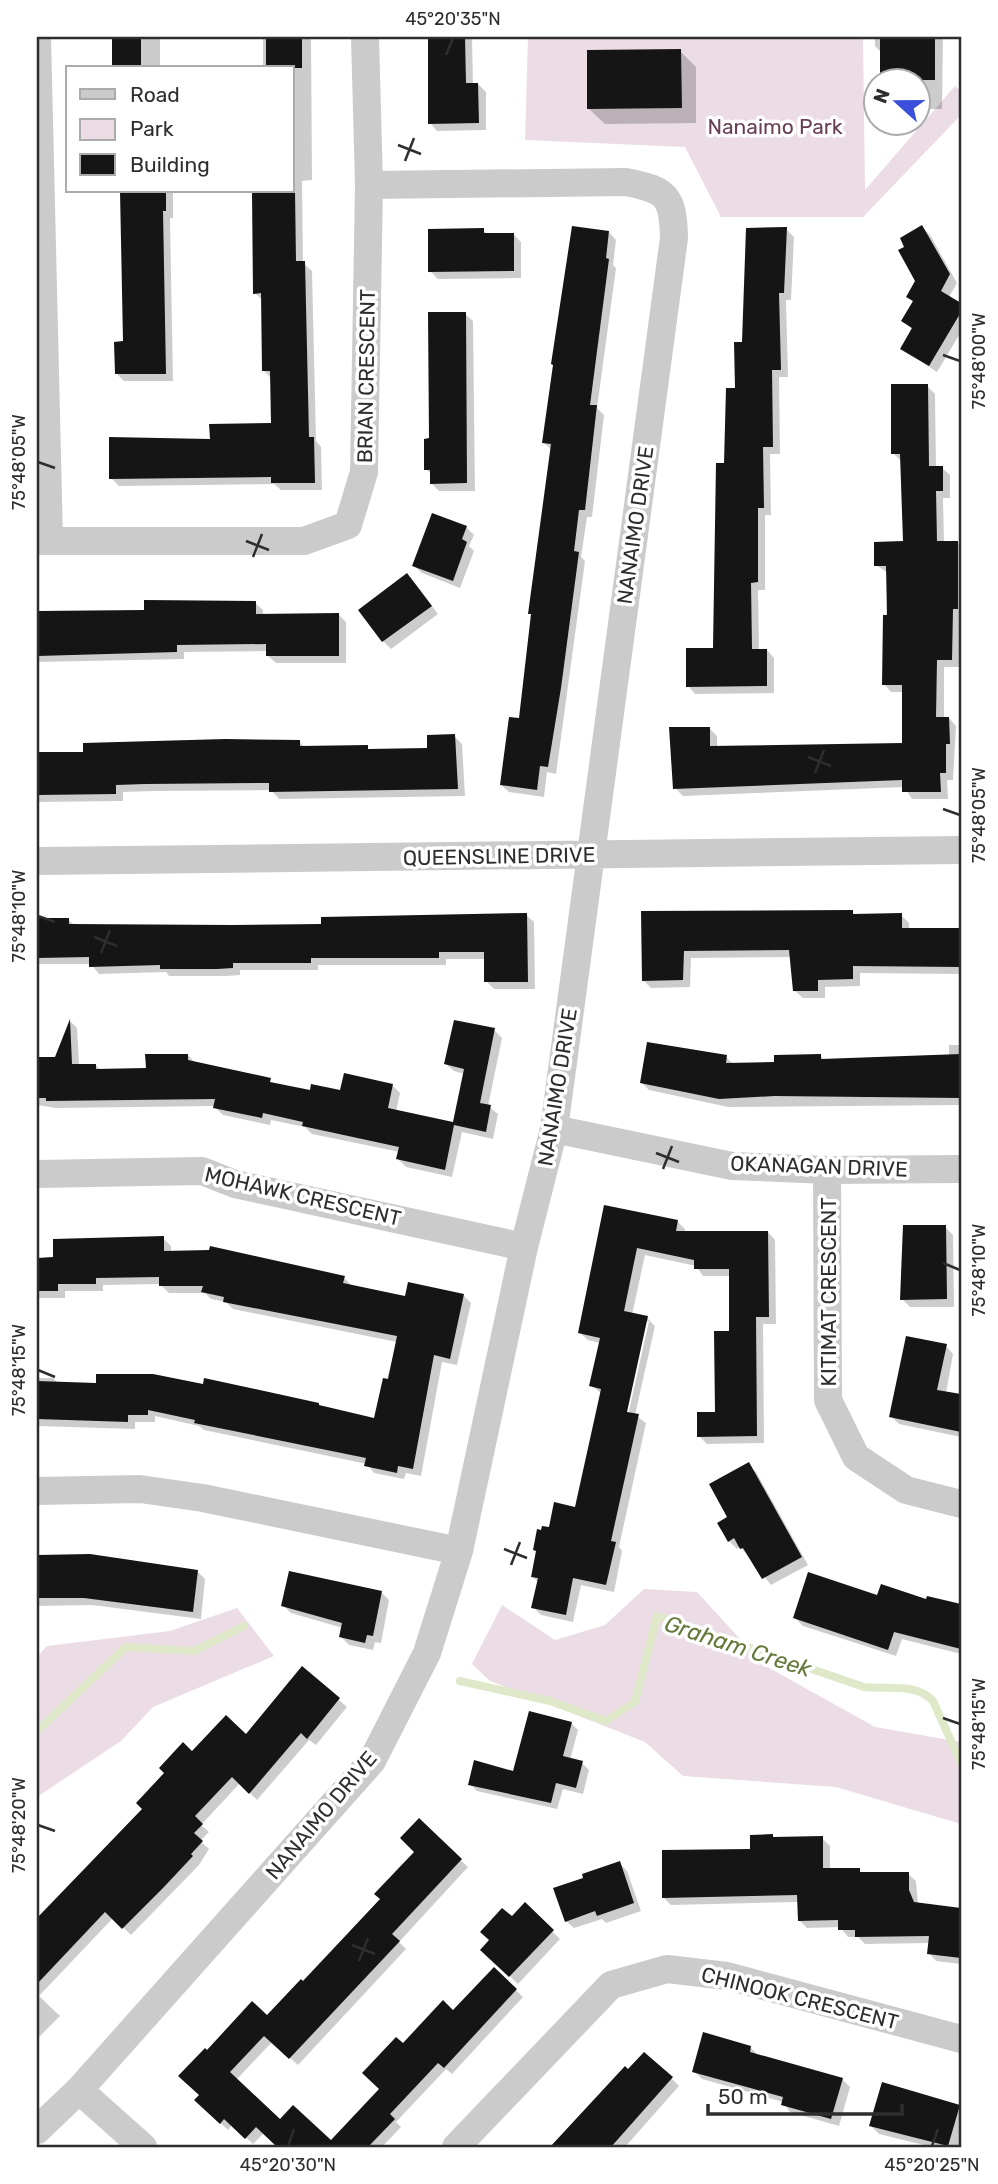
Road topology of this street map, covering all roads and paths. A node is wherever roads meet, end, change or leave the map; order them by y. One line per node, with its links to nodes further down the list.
1 (37, 37): 4 (street)
2 (365, 37): 3 (street, BRIAN CRESCENT)
3 (369, 185): 4 (street, BRIAN CRESCENT); 6 (street, NANAIMO DRIVE)
4 (43, 540)
5 (961, 850): 6 (street, QUEENSLINE DRIVE)
6 (591, 855): 7 (street, QUEENSLINE DRIVE); 8 (street, NANAIMO DRIVE)
7 (37, 861)
8 (554, 1129): 10 (street, OKANAGAN DRIVE); 12 (street, NANAIMO DRIVE)
9 (961, 1169): 10 (street, OKANAGAN DRIVE)
10 (827, 1170): 14 (street, KITIMAT CRESCENT)
11 (37, 1174): 12 (street, MOHAWK CRESCENT)
12 (524, 1247): 15 (street, NANAIMO DRIVE)
13 (37, 1491): 15 (street)
14 (961, 1504)
15 (459, 1551): 17 (street, NANAIMO DRIVE)
16 (961, 2039): 20 (street, CHINOOK CRESCENT)
17 (79, 2090): 18 (street, NANAIMO DRIVE); 19 (street)
18 (37, 2130)
19 (143, 2147)
20 (456, 2147)

